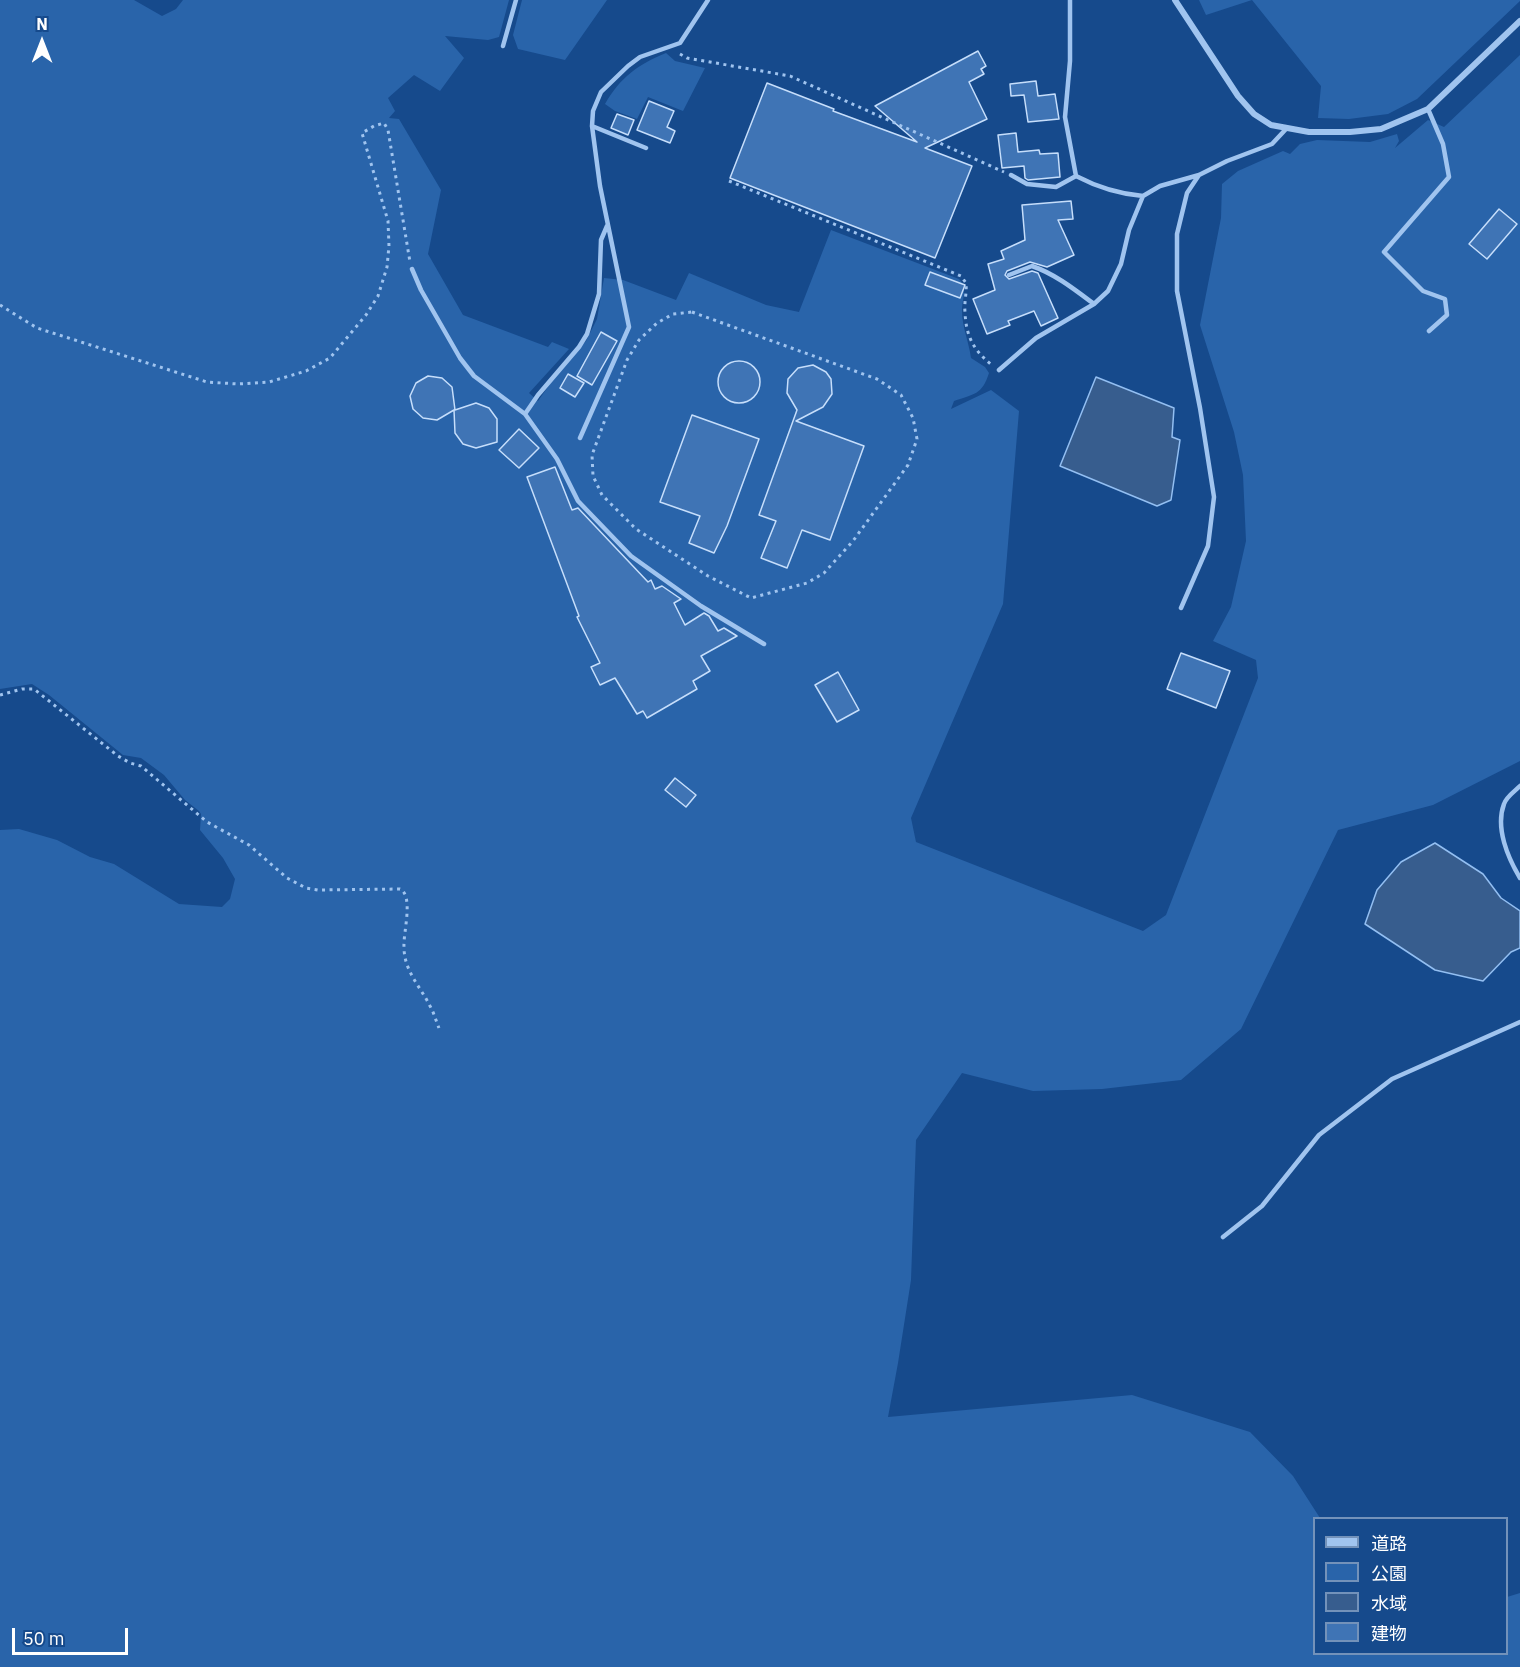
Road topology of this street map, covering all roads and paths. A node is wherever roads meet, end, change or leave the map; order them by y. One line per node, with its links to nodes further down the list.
1 (516, 0): 6 (lane)
2 (708, 0): 7 (lane)
3 (1070, 0): 14 (lane)
4 (1175, 0): 10 (street)
5 (1520, 21): 8 (street)
6 (503, 46)
7 (671, 47): 9 (lane); 12 (path)
8 (1428, 109): 10 (street); 22 (lane)
9 (592, 126): 11 (lane); 17 (lane)
10 (1286, 129): 13 (lane)
11 (646, 148)
12 (1011, 175): 14 (lane)
13 (1199, 175): 16 (lane); 27 (lane)
14 (1076, 176): 16 (lane)
15 (729, 182): 23 (path)
16 (1143, 196): 20 (lane)
17 (607, 226): 24 (lane); 25 (lane)
18 (412, 269): 21 (path); 24 (lane)
19 (1009, 275): 20 (lane)
20 (1094, 304): 23 (lane)
21 (0, 305)
22 (1429, 331)
23 (999, 370)
24 (525, 414): 28 (lane)
25 (580, 438)
26 (807, 583): 26 (path)
27 (1181, 608)
28 (764, 644)
29 (0, 696): 33 (path)
30 (1520, 786): 31 (lane)
31 (1520, 878)
32 (1520, 1022): 34 (lane)
33 (439, 1028)
34 (1223, 1237)

